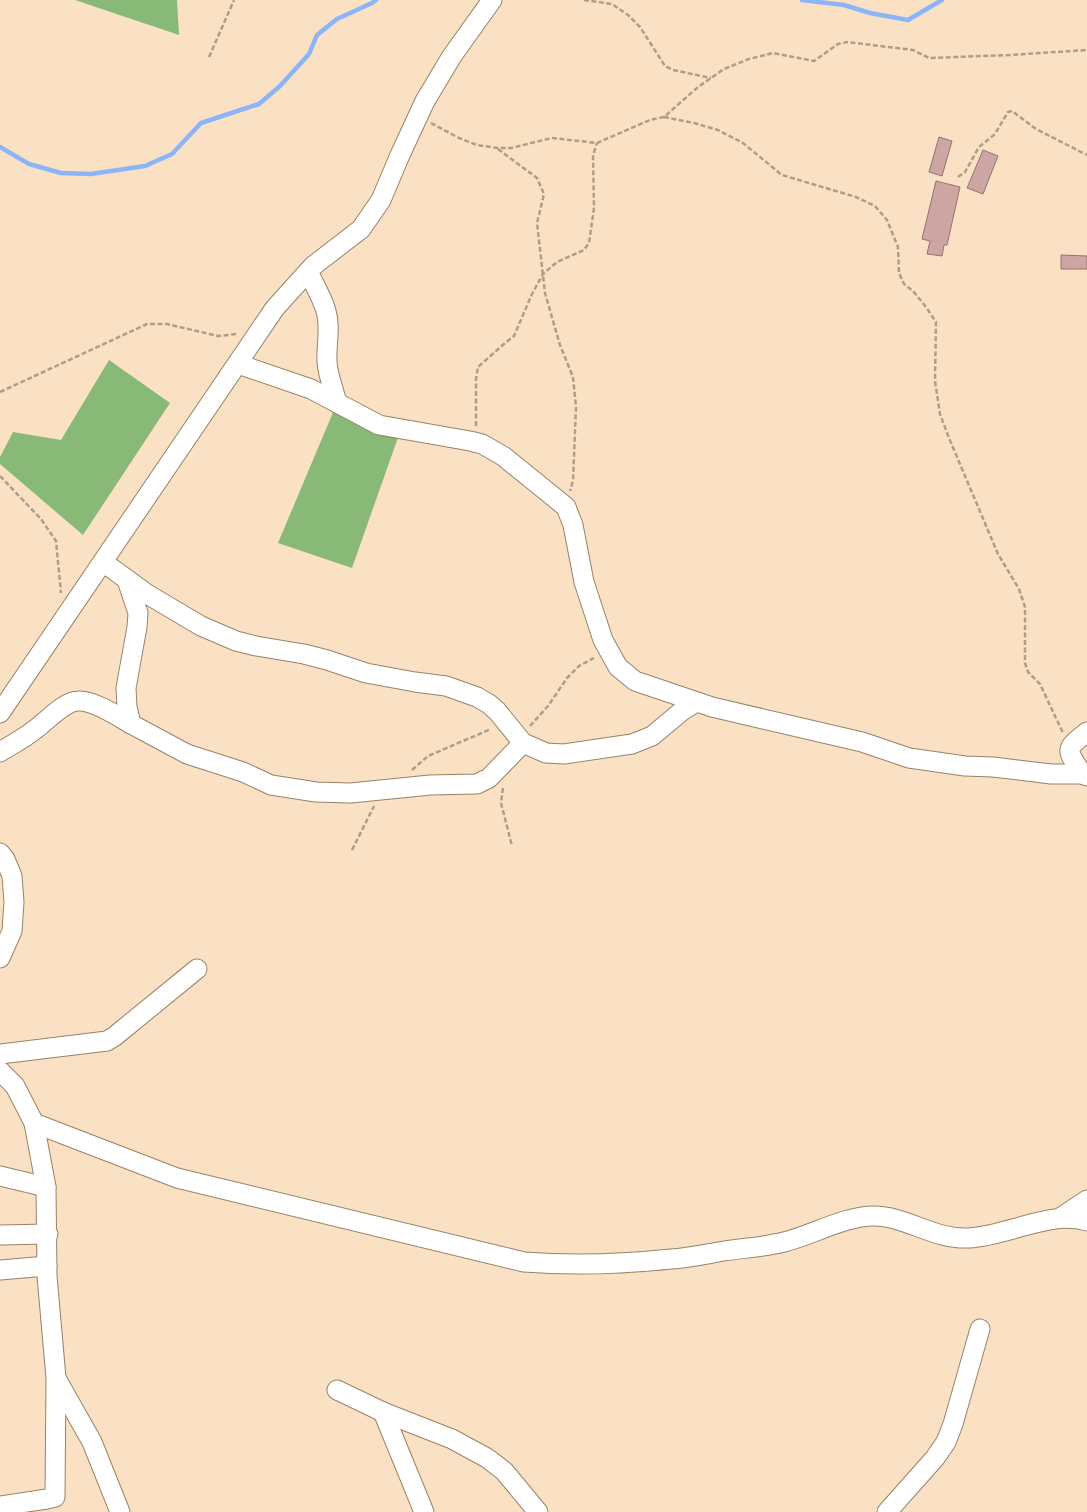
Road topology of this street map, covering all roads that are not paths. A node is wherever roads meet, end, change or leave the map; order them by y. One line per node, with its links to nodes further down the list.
1 (492, 0): 2 (street)
2 (308, 272): 3 (street); 4 (street)
3 (238, 364): 4 (street); 5 (street)
4 (337, 404): 7 (street)
5 (103, 562): 6 (street); 8 (street)
6 (127, 580): 9 (street); 11 (street)
7 (696, 702): 11 (street); 13 (street)
8 (0, 713)
9 (131, 724): 11 (street); 12 (street)
10 (1087, 732): 13 (street)
11 (523, 743)
12 (0, 752)
13 (1084, 775)
14 (0, 853): 15 (street)
15 (0, 958)
16 (197, 969): 17 (street)
17 (0, 1054)
18 (0, 1071): 19 (street)
19 (34, 1123): 21 (street); 23 (street)
20 (0, 1176): 21 (street)
21 (46, 1187): 25 (street)
22 (1087, 1200): 23 (street)
23 (1060, 1218): 24 (street)
24 (1087, 1220)
25 (48, 1234): 26 (street); 27 (street)
26 (0, 1235)
27 (47, 1266): 28 (street); 30 (street)
28 (0, 1270)
29 (980, 1329): 37 (street)
30 (56, 1378): 33 (street); 34 (street)
31 (337, 1390): 32 (street)
32 (383, 1412): 35 (street); 36 (street)
33 (0, 1506)
34 (120, 1512)
35 (424, 1512)
36 (538, 1512)
37 (887, 1512)

